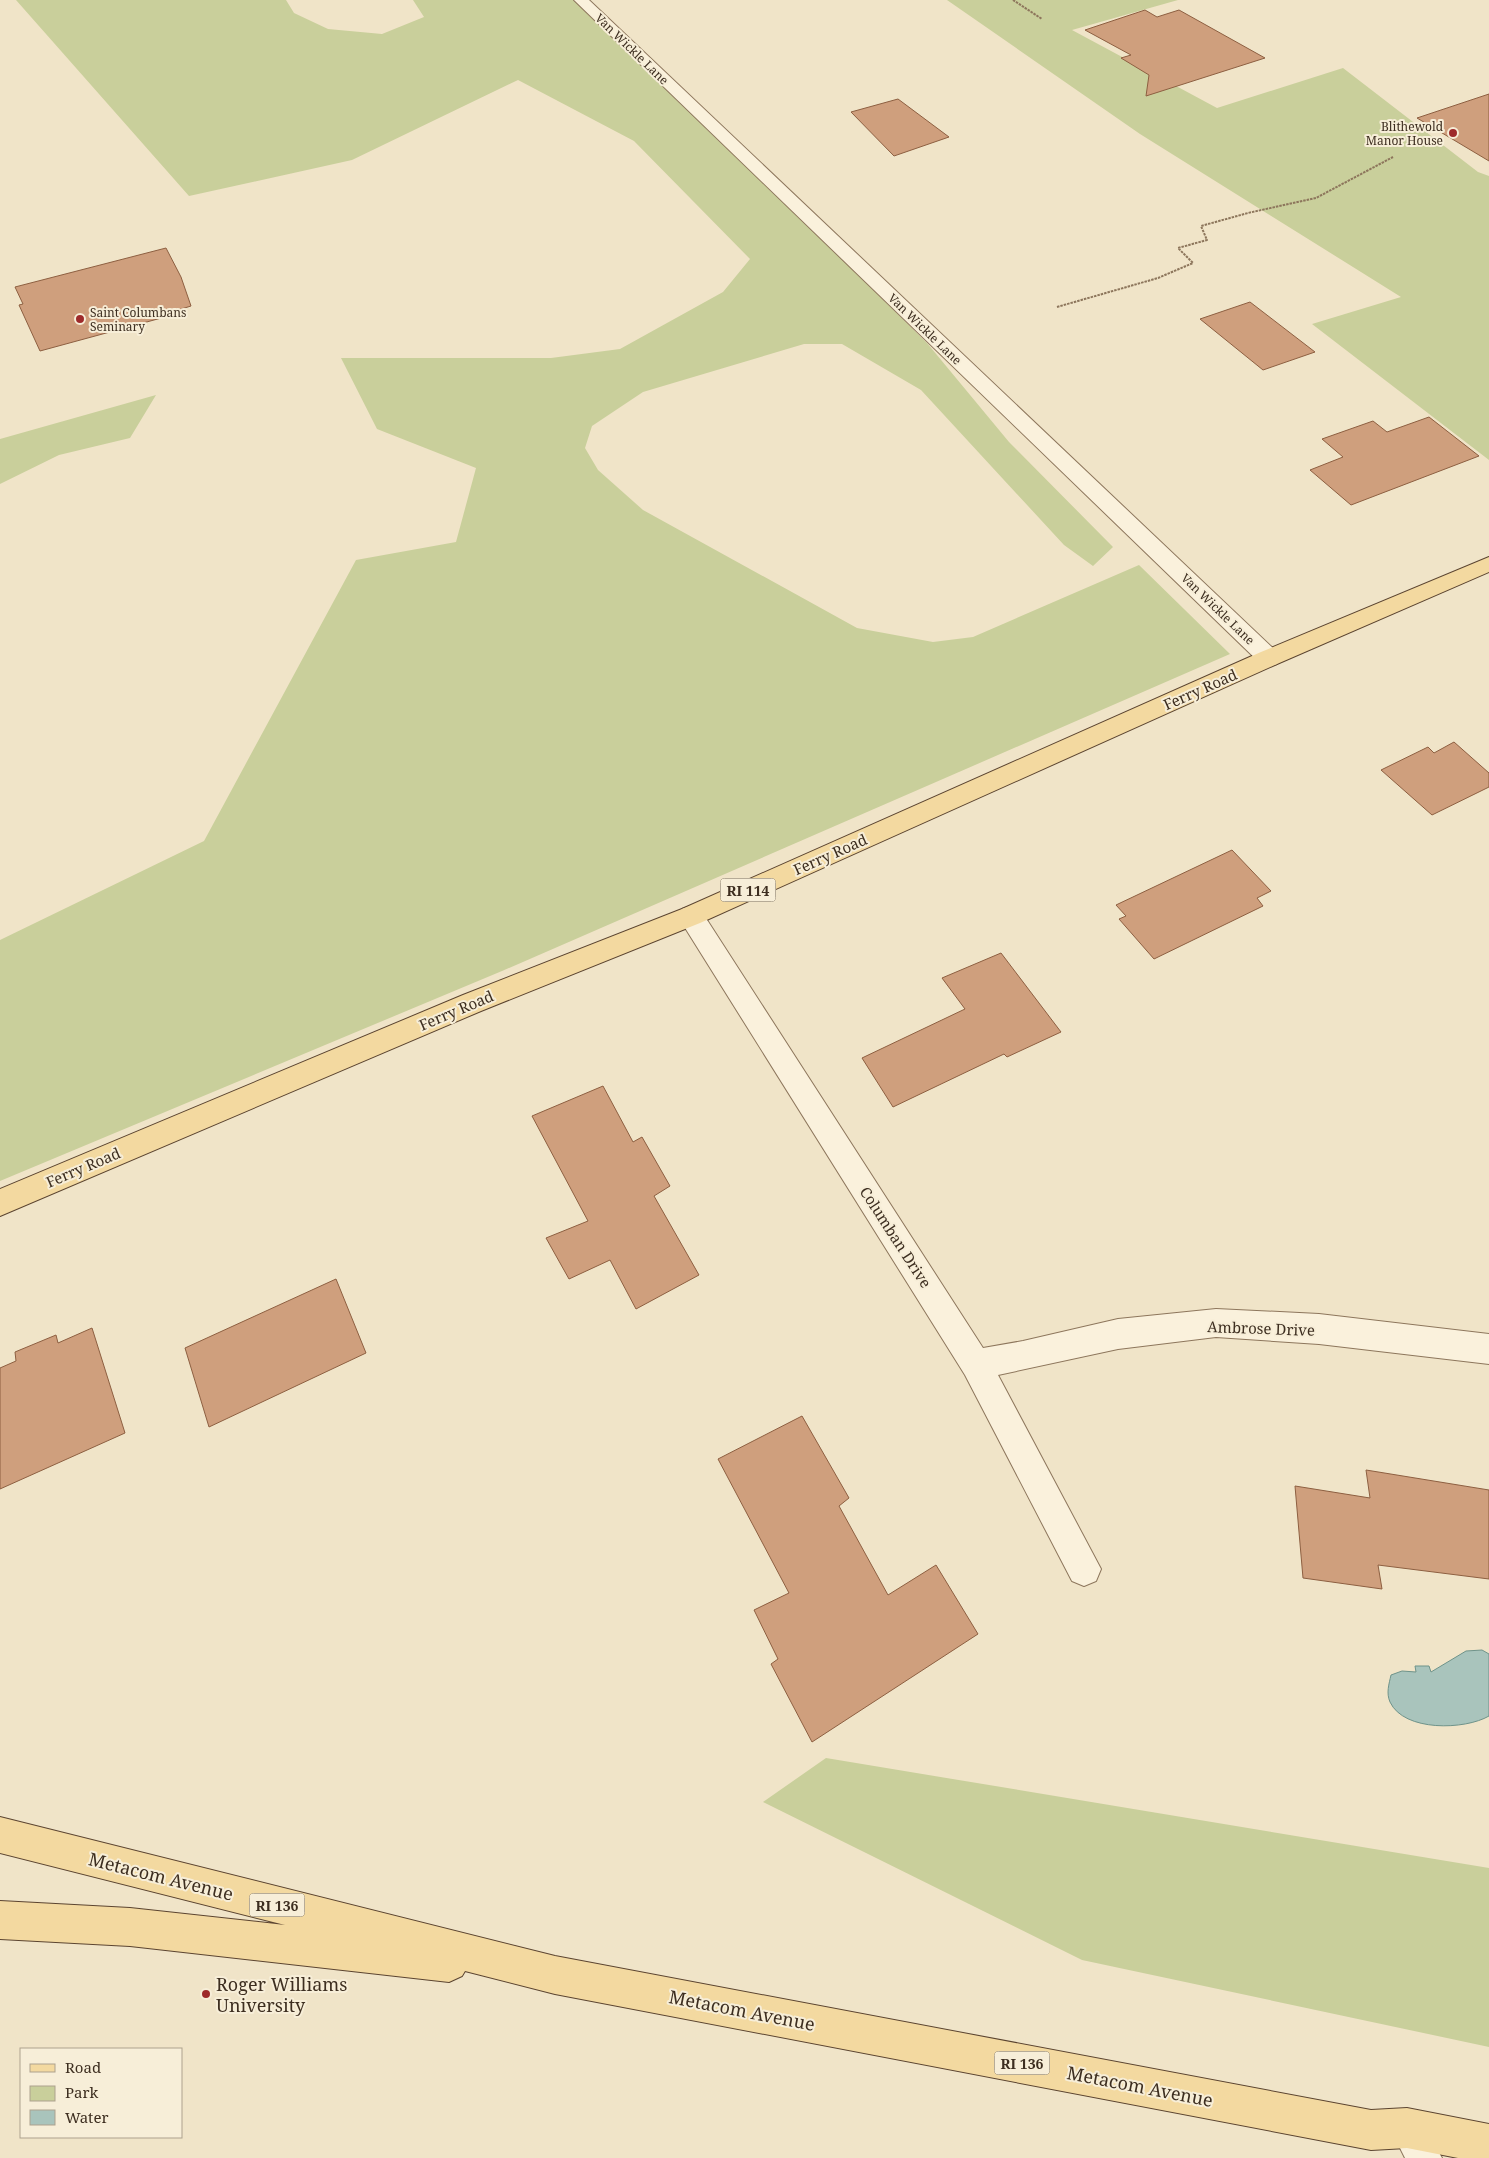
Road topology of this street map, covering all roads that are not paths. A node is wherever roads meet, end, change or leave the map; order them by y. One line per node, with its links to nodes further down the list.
1 (581, 0): 3 (street, Van Wickle Lane)
2 (1489, 564): 3 (main road, Ferry Road / RI 114)
3 (1269, 658): 4 (main road, Ferry Road / RI 114)
4 (691, 916): 5 (main road, Ferry Road / RI 114); 7 (street, Columban Drive)
5 (0, 1202)
6 (1489, 1349): 7 (street, Ambrose Drive)
7 (976, 1364): 8 (street, Columban Drive)
8 (1084, 1569)
9 (0, 1835): 11 (main road, Metacom Avenue / RI 136)
10 (0, 1920): 11 (main road, Metacom Avenue / RI 136)
11 (555, 1975): 12 (main road, Metacom Avenue / RI 136)
12 (1416, 2143): 13 (main road, Metacom Avenue / RI 136)
13 (1489, 2144)

